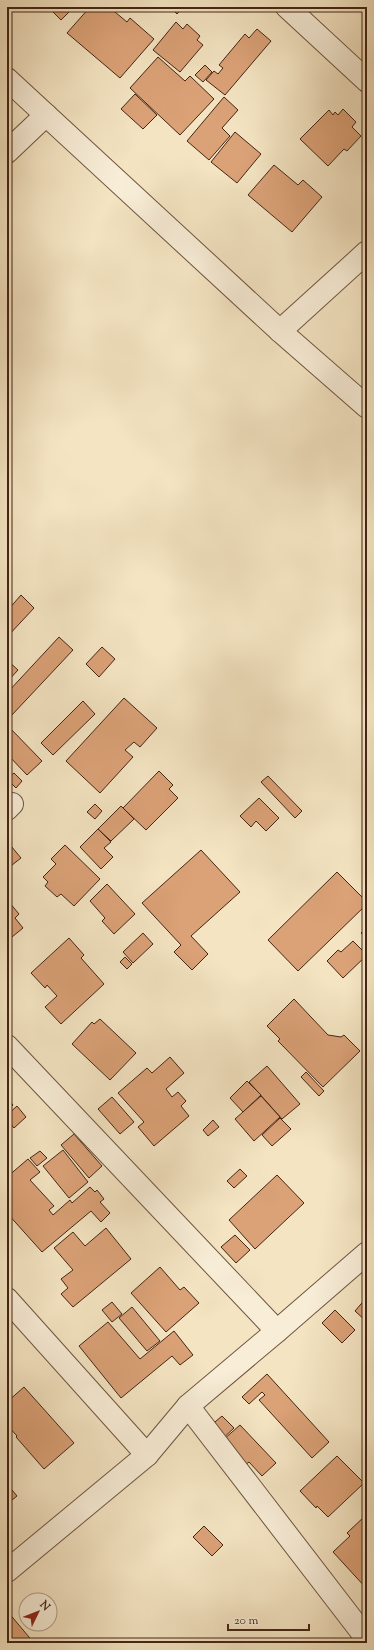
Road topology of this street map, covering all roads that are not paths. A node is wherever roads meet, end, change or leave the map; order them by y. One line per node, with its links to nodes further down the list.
1 (287, 7): 3 (street)
2 (7, 79): 4 (street)
3 (367, 81)
4 (46, 115): 5 (street); 7 (street)
5 (7, 152)
6 (367, 252): 7 (street)
7 (280, 331): 8 (street)
8 (367, 407)
9 (7, 1046): 12 (street)
10 (367, 1253): 12 (street)
11 (7, 1299): 14 (street)
12 (277, 1331): 13 (street)
13 (188, 1406): 14 (street); 16 (street)
14 (147, 1455): 15 (street)
15 (7, 1571)
16 (367, 1639)

